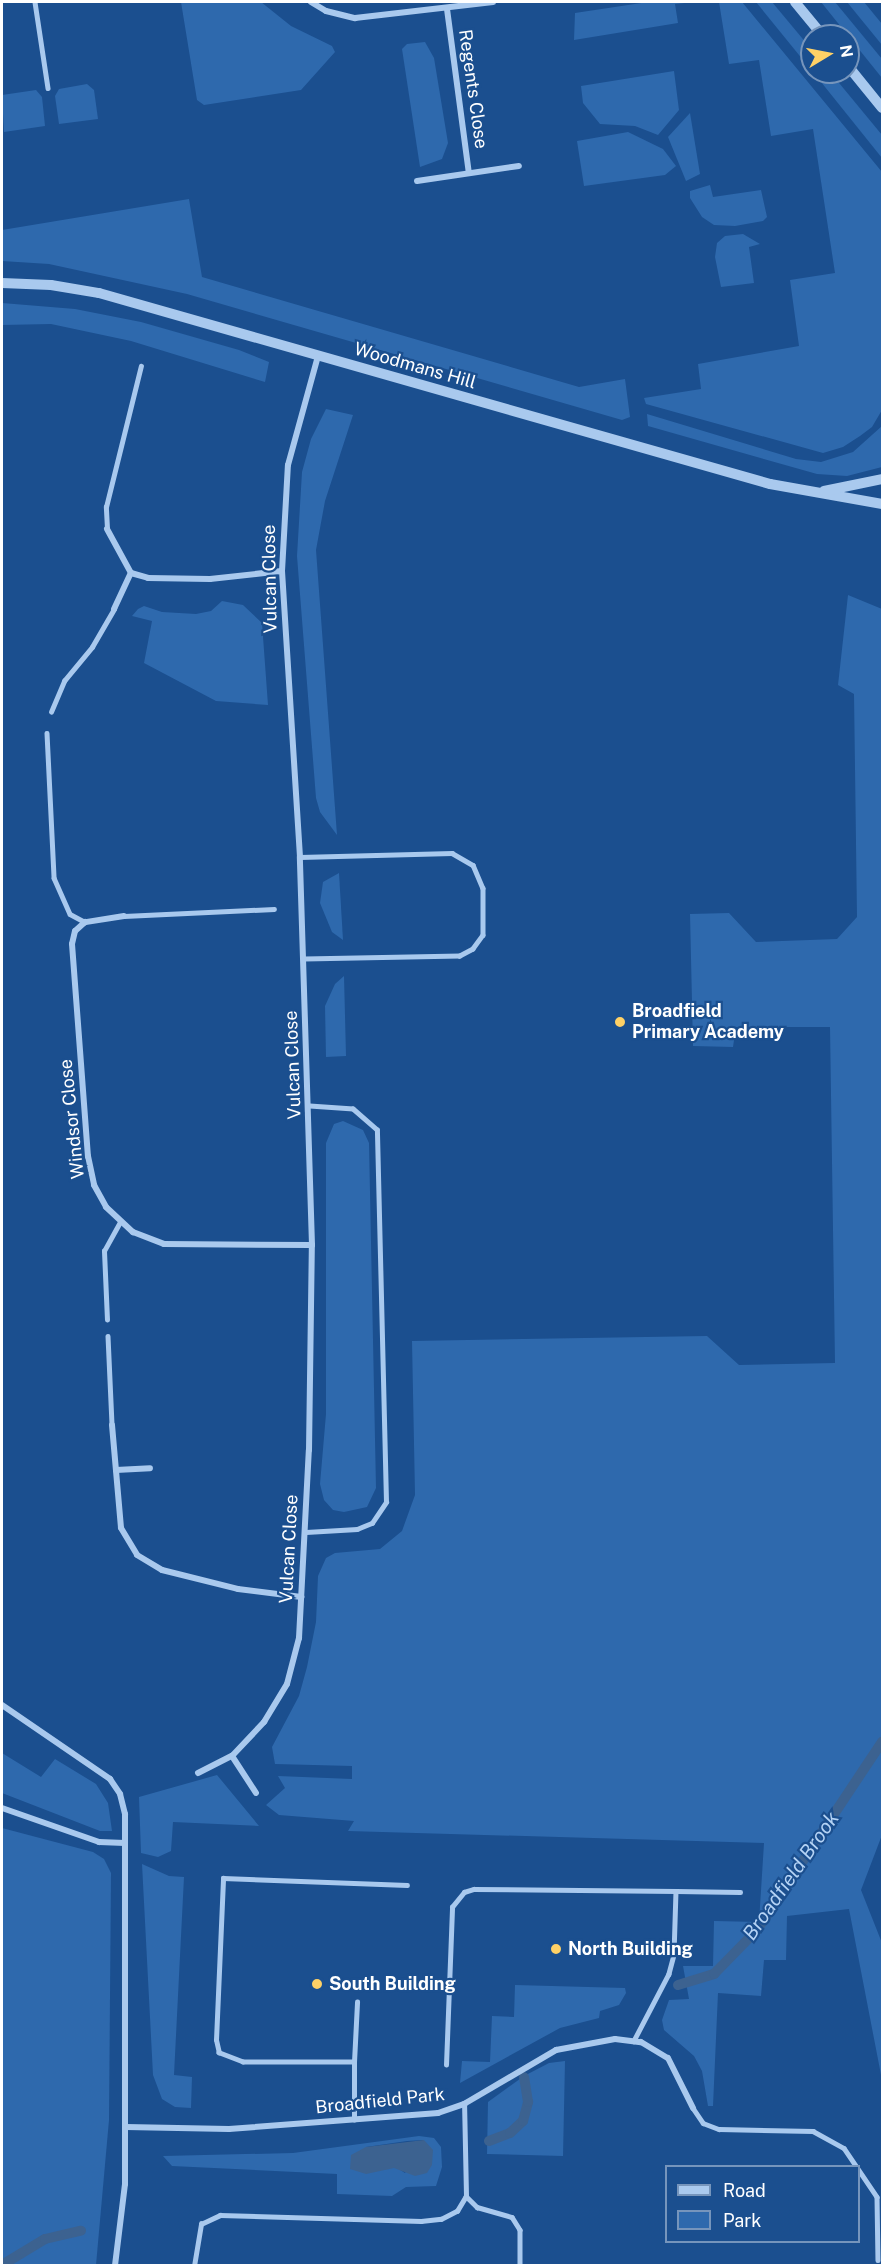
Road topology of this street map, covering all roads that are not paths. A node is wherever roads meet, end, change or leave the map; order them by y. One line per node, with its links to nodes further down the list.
1 (35, 2): 8 (lane)
2 (311, 2): 5 (street, Regents Close)
3 (494, 2): 5 (street, Regents Close)
4 (795, 2): 6 (street)
5 (447, 9): 11 (street, Regents Close)
6 (813, 24)
7 (860, 81): 9 (street)
8 (48, 88)
9 (882, 108)
10 (519, 166): 11 (street, Regents Close)
11 (469, 173): 12 (street, Regents Close)
12 (417, 182)
13 (2, 283): 14 (street, Woodmans Hill)
14 (318, 356): 17 (street, Woodmans Hill); 20 (street, Vulcan Close)
15 (141, 366): 19 (lane)
16 (882, 479): 17 (street, Woodmans Hill)
17 (818, 492): 18 (street, Woodmans Hill)
18 (882, 504)
19 (107, 529): 21 (street)
20 (282, 571): 21 (street); 25 (street, Vulcan Close)
21 (131, 573): 22 (street)
22 (114, 609): 23 (lane)
23 (51, 712)
24 (47, 733): 28 (lane)
25 (300, 857): 29 (street, Vulcan Close); 29 (lane)
26 (274, 909): 27 (lane)
27 (124, 916): 28 (street)
28 (85, 922): 31 (street, Windsor Close)
29 (305, 960): 30 (street, Vulcan Close)
30 (310, 1106): 32 (street, Vulcan Close); 38 (lane)
31 (120, 1222): 32 (street, Windsor Close); 33 (lane)
32 (312, 1245): 38 (street, Vulcan Close)
33 (107, 1320)
34 (108, 1336): 35 (lane)
35 (112, 1425): 37 (street)
36 (150, 1468): 37 (street)
37 (116, 1470): 39 (street)
38 (306, 1532): 39 (street, Vulcan Close)
39 (302, 1597): 41 (street, Vulcan Close)
40 (2, 1705): 45 (street)
41 (232, 1756): 42 (street); 43 (street)
42 (198, 1773)
43 (256, 1793)
44 (2, 1808): 45 (street)
45 (125, 1844): 56 (street)
46 (406, 1885): 51 (lane)
47 (676, 1891): 48 (lane); 50 (lane); 52 (lane)
48 (740, 1892)
49 (357, 2002): 51 (lane)
50 (634, 2041): 53 (street, Broadfield Park); 54 (street, Broadfield Park)
51 (354, 2062): 55 (lane)
52 (446, 2065)
53 (465, 2104): 55 (street, Broadfield Park); 59 (lane)
54 (693, 2108): 57 (lane)
55 (354, 2120): 56 (street, Broadfield Park)
56 (126, 2127): 61 (street)
57 (855, 2165)
58 (860, 2172): 60 (lane)
59 (466, 2196): 62 (lane); 63 (lane)
60 (878, 2260)
61 (115, 2265)
62 (194, 2265)
63 (520, 2265)

